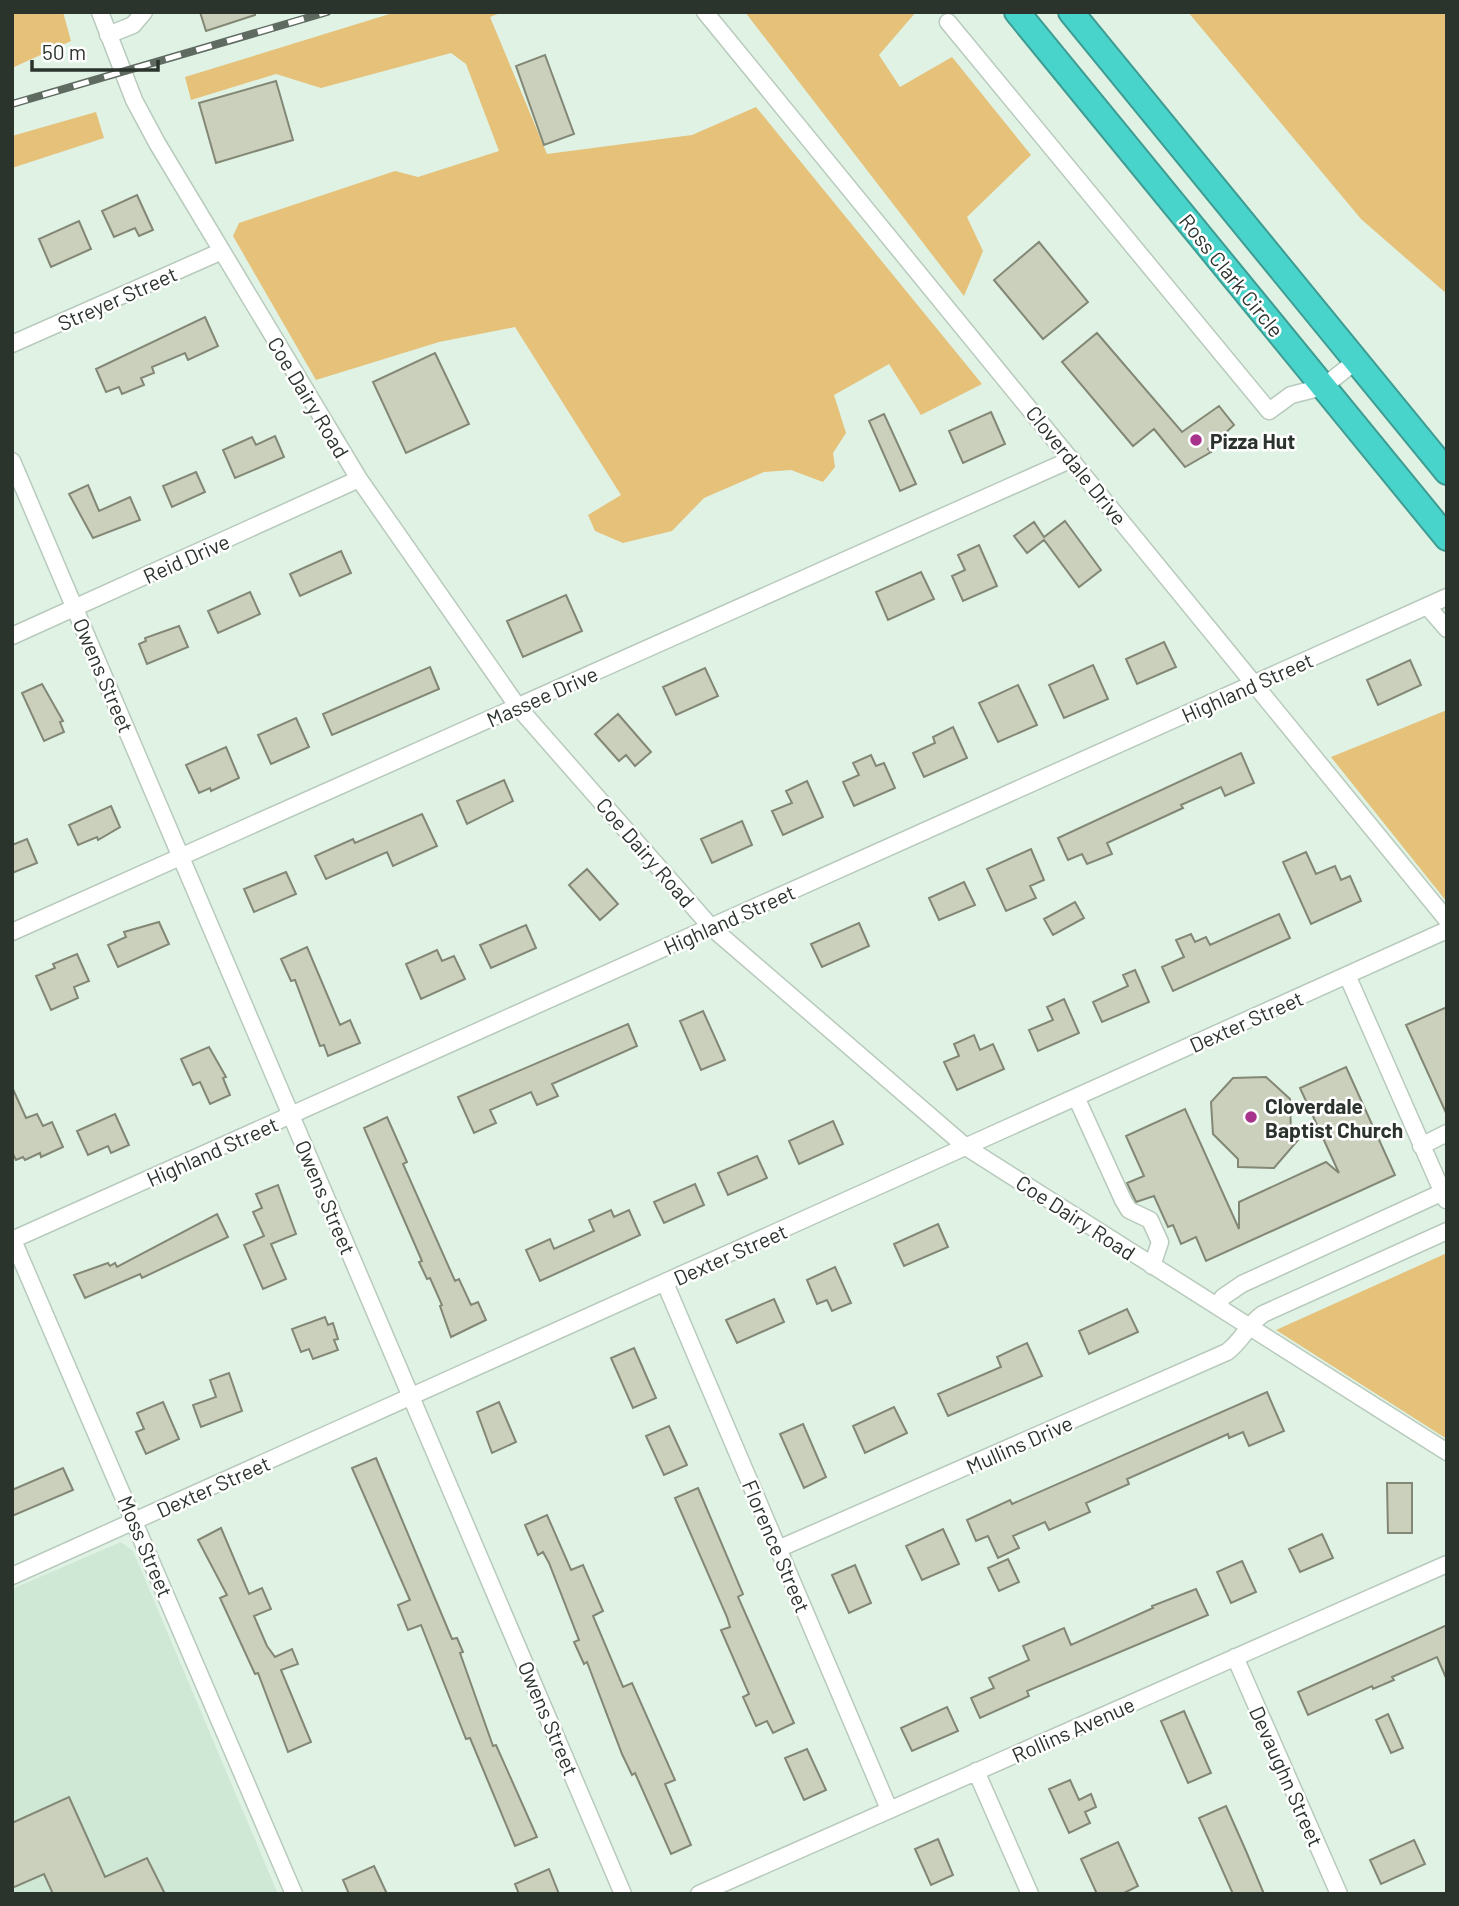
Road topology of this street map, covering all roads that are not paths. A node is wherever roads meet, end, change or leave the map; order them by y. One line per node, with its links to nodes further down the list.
1 (100, 12): 7 (street, Coe Dairy Road)
2 (144, 12): 7 (street)
3 (705, 12): 12 (street, Cloverdale Drive)
4 (1017, 12): 11 (highway, Ross Clark Circle)
5 (1071, 12): 10 (highway, Ross Clark Circle)
6 (948, 22): 11 (street)
7 (108, 35): 8 (street, Coe Dairy Road)
8 (222, 251): 9 (street, Streyer Street); 15 (street, Coe Dairy Road)
9 (12, 344)
10 (1356, 361): 11 (street); 14 (highway, Ross Clark Circle)
11 (1323, 387): 16 (highway, Ross Clark Circle)
12 (1072, 459): 22 (street, Cloverdale Drive); 23 (street, Massee Drive)
13 (12, 461): 19 (street, Owens Street)
14 (1447, 472)
15 (359, 479): 19 (street, Reid Drive); 23 (street, Coe Dairy Road)
16 (1447, 538)
17 (1447, 597): 18 (street, Highland Street)
18 (1427, 606): 20 (street); 22 (street, Highland Street)
19 (75, 608): 21 (street, Reid Drive); 24 (street, Owens Street)
20 (1447, 629)
21 (12, 636)
22 (1255, 684): 25 (street, Cloverdale Drive); 26 (street, Highland Street)
23 (518, 707): 24 (street, Massee Drive); 26 (street, Coe Dairy Road)
24 (181, 857): 28 (street, Massee Drive); 31 (street, Owens Street)
25 (1447, 920)
26 (711, 927): 31 (street, Highland Street); 34 (street, Coe Dairy Road)
27 (1447, 930): 29 (street, Dexter Street)
28 (12, 932)
29 (1347, 975): 30 (street, Dexter Street); 33 (street)
30 (1076, 1097): 34 (street, Dexter Street); 38 (street)
31 (291, 1115): 37 (street, Highland Street); 42 (street, Owens Street)
32 (1447, 1133): 33 (street)
33 (1421, 1146): 35 (street)
34 (966, 1147): 38 (street, Coe Dairy Road); 39 (street, Dexter Street)
35 (1445, 1197): 40 (street)
36 (1447, 1231): 41 (street, Mullins Drive)
37 (13, 1239): 44 (street, Moss Street)
38 (1152, 1266): 40 (street, Coe Dairy Road)
39 (666, 1283): 42 (street, Dexter Street); 45 (street, Florence Street)
40 (1217, 1306): 41 (street, Coe Dairy Road)
41 (1250, 1327): 43 (street, Coe Dairy Road); 45 (street, Mullins Drive)
42 (411, 1397): 44 (street, Dexter Street); 53 (street, Owens Street)
43 (1447, 1452)
44 (136, 1521): 47 (street, Dexter Street); 52 (street, Moss Street)
45 (778, 1549): 50 (street, Florence Street)
46 (1447, 1564): 48 (street, Rollins Avenue)
47 (12, 1576)
48 (1235, 1657): 49 (street, Rollins Avenue); 55 (street, Devaughn Street)
49 (976, 1771): 50 (street, Rollins Avenue); 54 (street)
50 (890, 1809): 51 (street, Rollins Avenue)
51 (707, 1892)
52 (293, 1894)
53 (624, 1894)
54 (1030, 1894)
55 (1339, 1894)

